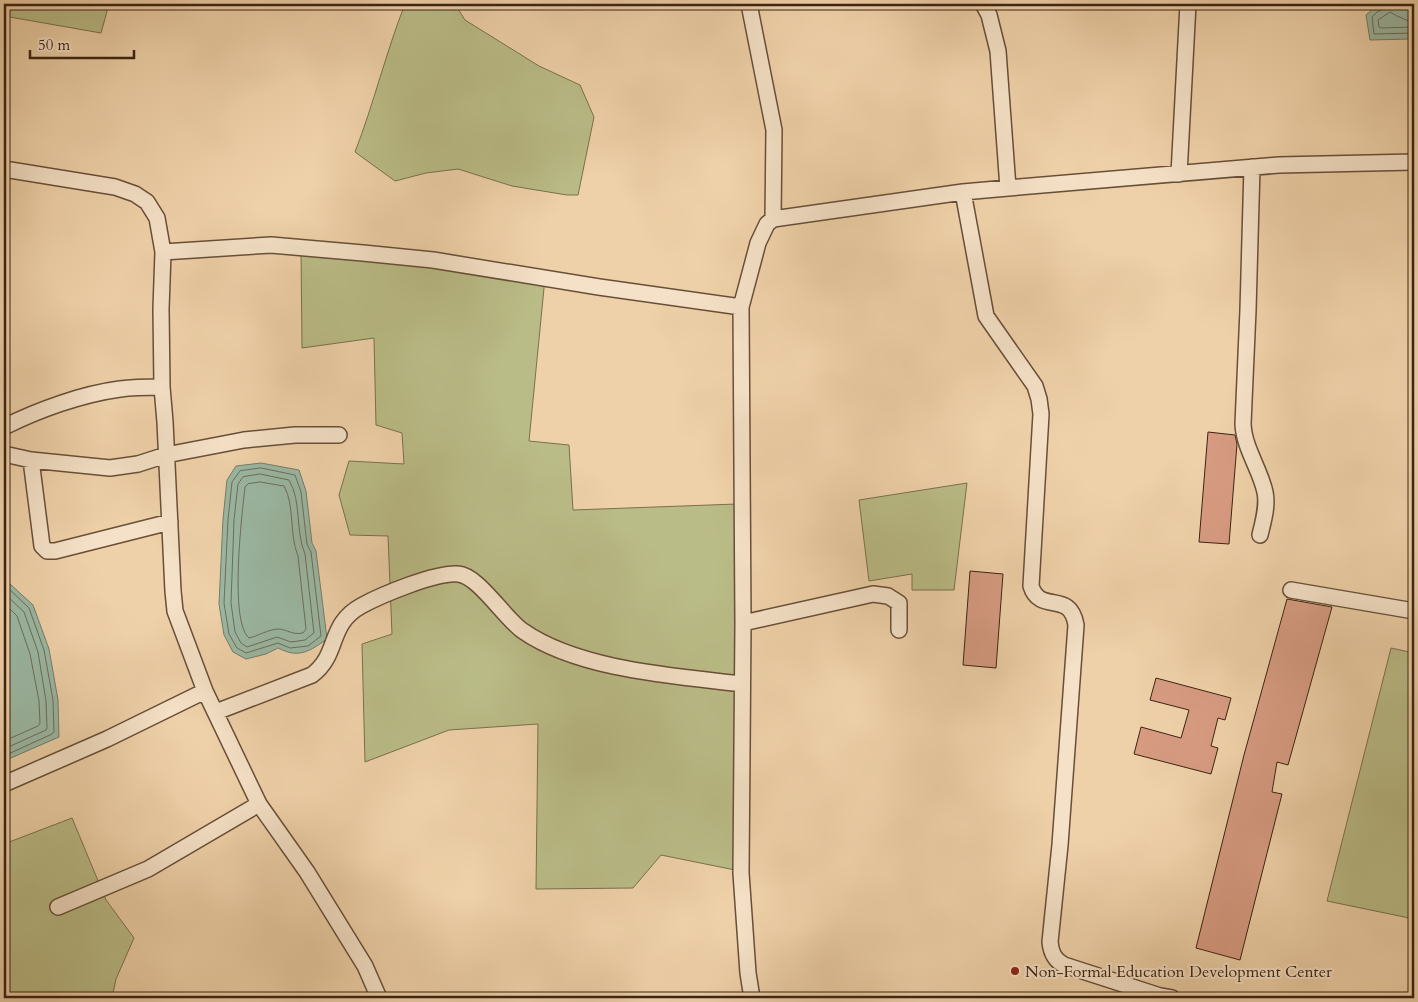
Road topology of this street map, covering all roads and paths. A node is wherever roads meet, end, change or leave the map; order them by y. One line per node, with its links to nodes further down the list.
1 (749, 4): 10 (street)
2 (983, 4): 8 (street)
3 (1188, 4): 7 (street)
4 (1414, 162): 5 (street)
5 (1252, 167): 7 (street); 20 (street)
6 (4, 170): 11 (street)
7 (1179, 174): 8 (street)
8 (1008, 188): 9 (street)
9 (964, 192): 10 (street); 33 (street)
10 (772, 219): 12 (street)
11 (164, 252): 12 (street); 13 (street)
12 (741, 307): 23 (street)
13 (162, 387): 14 (street); 17 (street)
14 (4, 427)
15 (340, 435): 17 (street)
16 (4, 454): 18 (street)
17 (166, 455): 18 (street); 19 (street)
18 (31, 460): 19 (street)
19 (170, 522): 26 (street)
20 (1260, 536)
21 (1292, 590): 22 (street)
22 (1414, 611)
23 (744, 623): 24 (street); 25 (street)
24 (899, 630)
25 (742, 684): 27 (street); 32 (street)
26 (205, 691): 27 (street); 28 (street)
27 (216, 712): 29 (street)
28 (4, 784)
29 (258, 804): 30 (street); 31 (street)
30 (58, 907)
31 (379, 998)
32 (752, 998)
33 (1164, 998)

